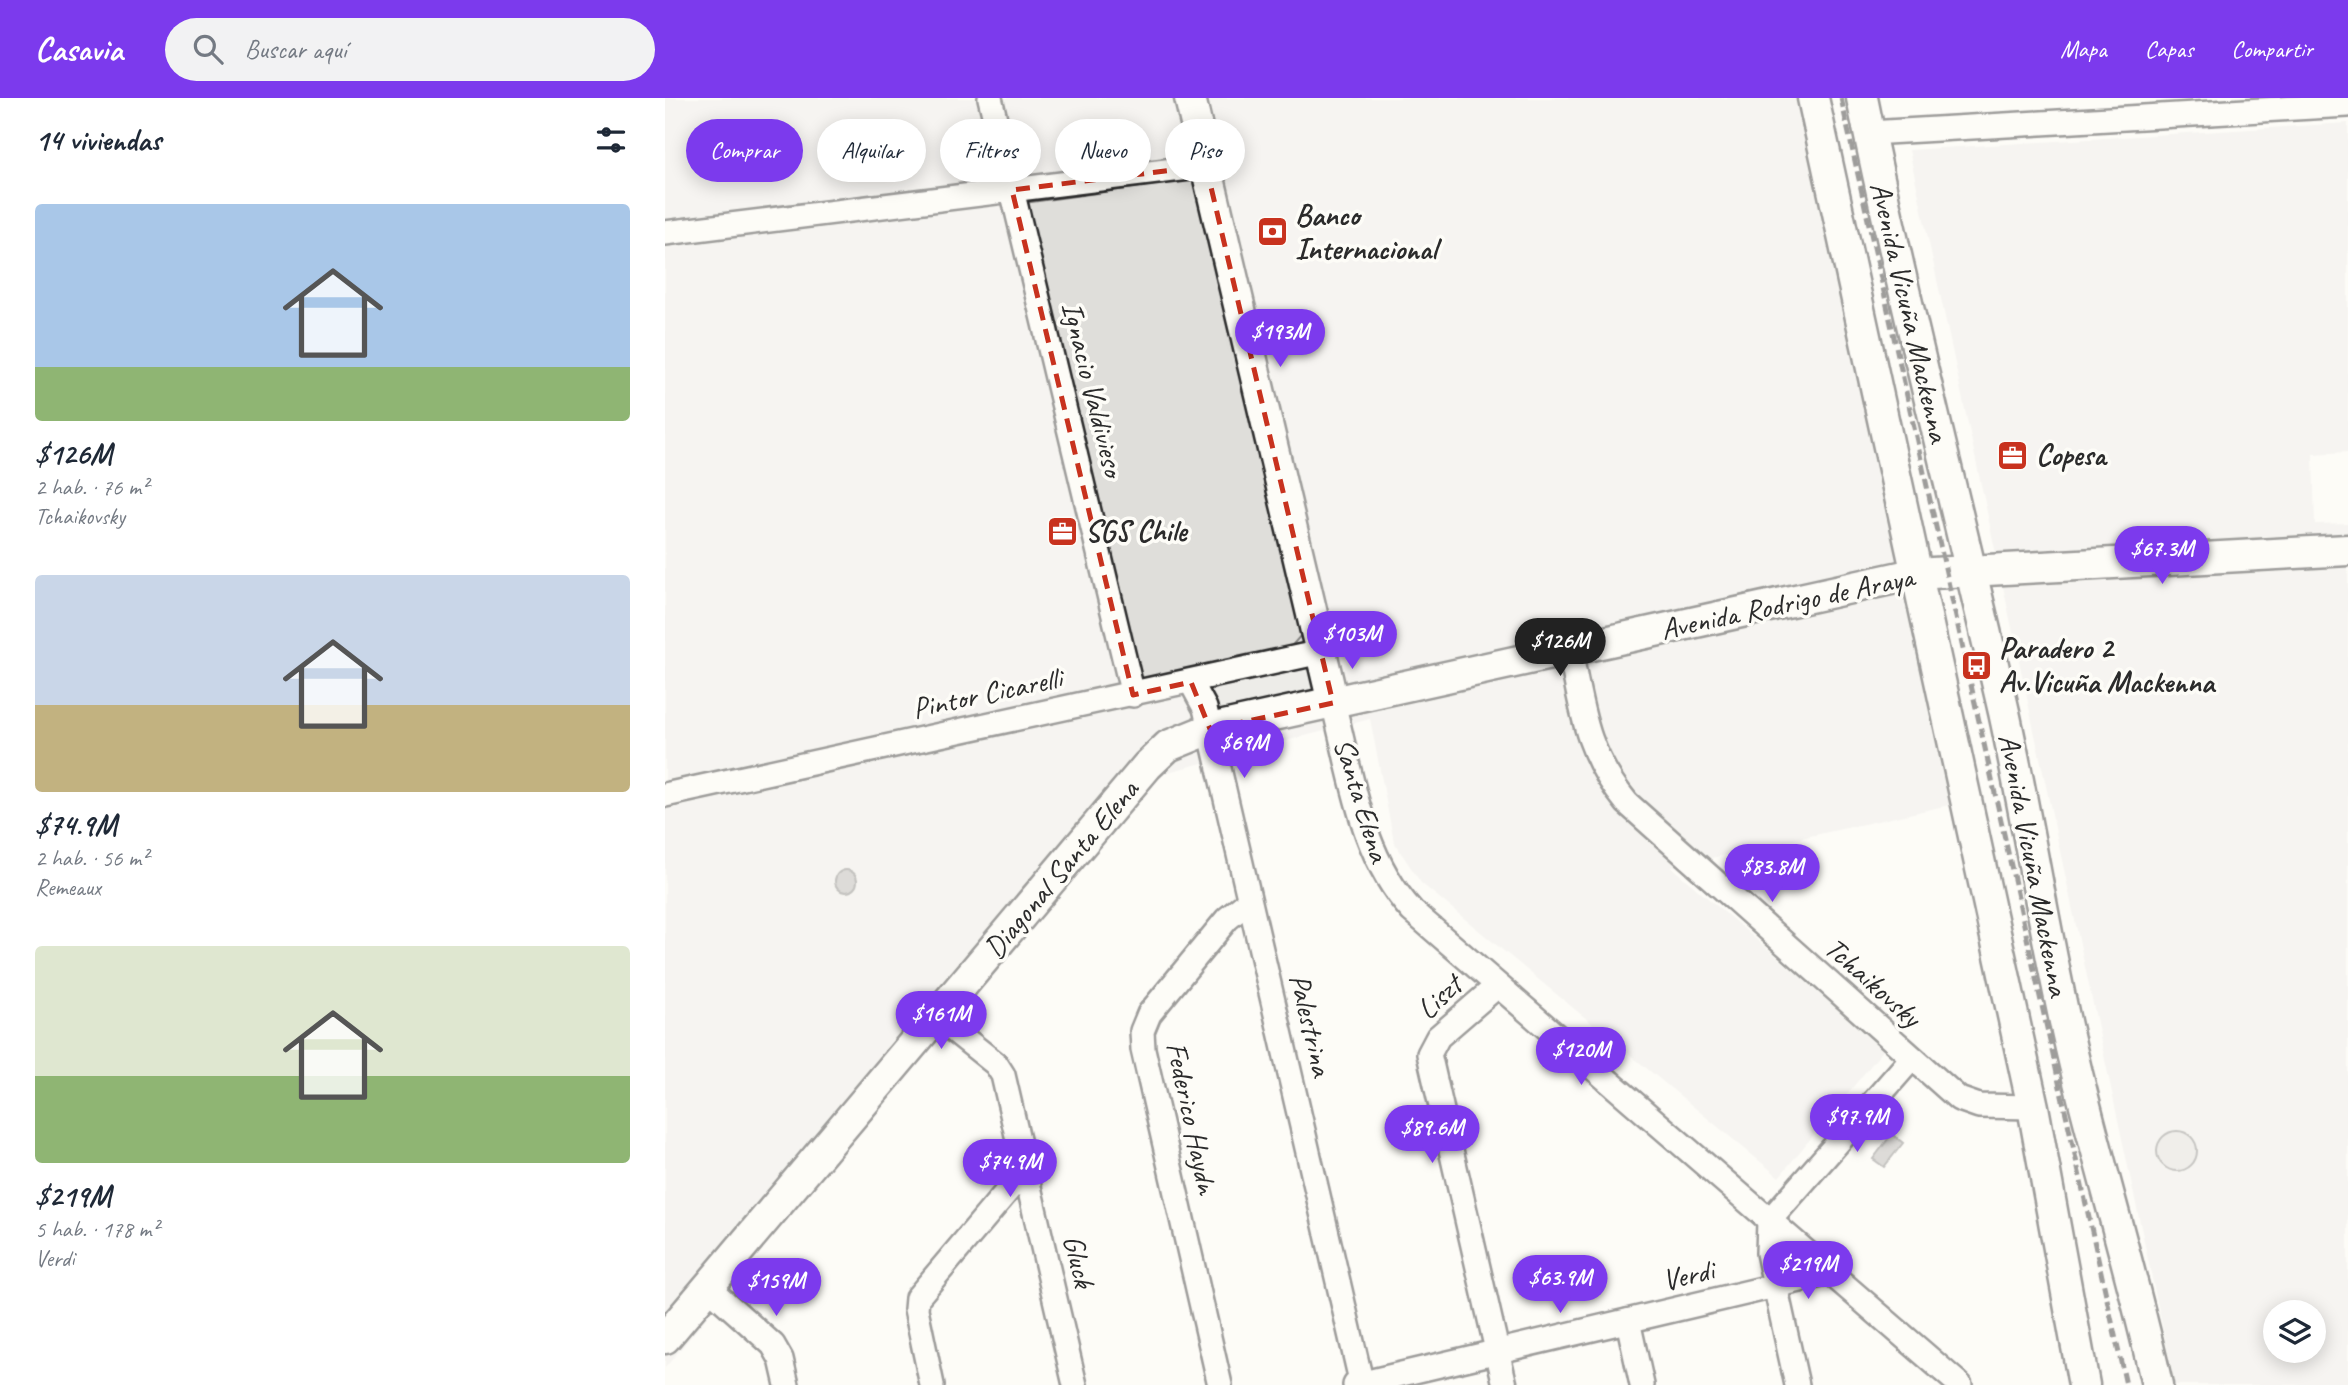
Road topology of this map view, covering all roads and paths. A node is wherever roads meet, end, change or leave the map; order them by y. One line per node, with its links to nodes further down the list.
1 (991, 98): 10 (street, Ignacio Valdivieso)
2 (1190, 98): 6 (main road, Santa Elena)
3 (1813, 98): 14 (main road, Avenida Vicuña Mackenna)
4 (1863, 98): 7 (main road, Avenida Vicuña Mackenna)
5 (2348, 105): 7 (street)
6 (1195, 119)
7 (1870, 133): 13 (main road, Avenida Vicuña Mackenna)
8 (1165, 171): 10 (street)
9 (1210, 182): 16 (main road, Santa Elena)
10 (1011, 190): 11 (street); 18 (street, Ignacio Valdivieso)
11 (665, 233)
12 (2348, 550): 13 (main road, Avenida Rodrigo de Araya)
13 (1972, 572): 14 (main road, Avenida Rodrigo de Araya); 45 (main road, Avenida Vicuña Mackenna)
14 (1915, 574): 15 (main road, Avenida Rodrigo de Araya); 26 (main road, Avenida Vicuña Mackenna)
15 (1570, 650): 19 (main road, Avenida Rodrigo de Araya); 25 (street, Tchaikovsky)
16 (1321, 652): 17 (street, Pintor Cicarelli); 19 (main road, Santa Elena)
17 (1191, 682): 18 (street, Pintor Cicarelli); 20 (street, Palestrina)
18 (1133, 695): 21 (street, Pintor Cicarelli)
19 (1333, 703): 20 (main road, Avenida Rodrigo de Araya); 23 (street, Santa Elena)
20 (1202, 731): 22 (street, Palestrina); 24 (main road, Diagonal Santa Elena)
21 (665, 795)
22 (1249, 901): 35 (street, Palestrina); 39 (street, Federico Haydn)
23 (1497, 986): 28 (street, Santa Elena); 34 (street, Liszt)
24 (937, 1017): 27 (street, Gluck); 30 (main road, Diagonal Santa Elena)
25 (1912, 1058): 26 (street, Tchaikovsky); 28 (street)
26 (2033, 1107): 44 (main road, Avenida Vicuña Mackenna)
27 (1025, 1170): 37 (street); 38 (street, Gluck)
28 (1769, 1221): 29 (street, Santa Elena); 31 (street)
29 (1830, 1273): 31 (street, Verdi); 43 (street, Santa Elena)
30 (708, 1287): 33 (main road, Diagonal Santa Elena); 36 (street)
31 (1775, 1287): 32 (street, Verdi); 42 (street)
32 (1628, 1321): 34 (street, Verdi); 41 (street)
33 (665, 1338)
34 (1497, 1352): 35 (street, Verdi); 40 (street, Liszt)
35 (1360, 1384)
36 (787, 1385)
37 (933, 1385)
38 (1075, 1385)
39 (1220, 1385)
40 (1505, 1385)
41 (1642, 1385)
42 (1797, 1385)
43 (1961, 1385)
44 (2084, 1385)
45 (2157, 1385)

